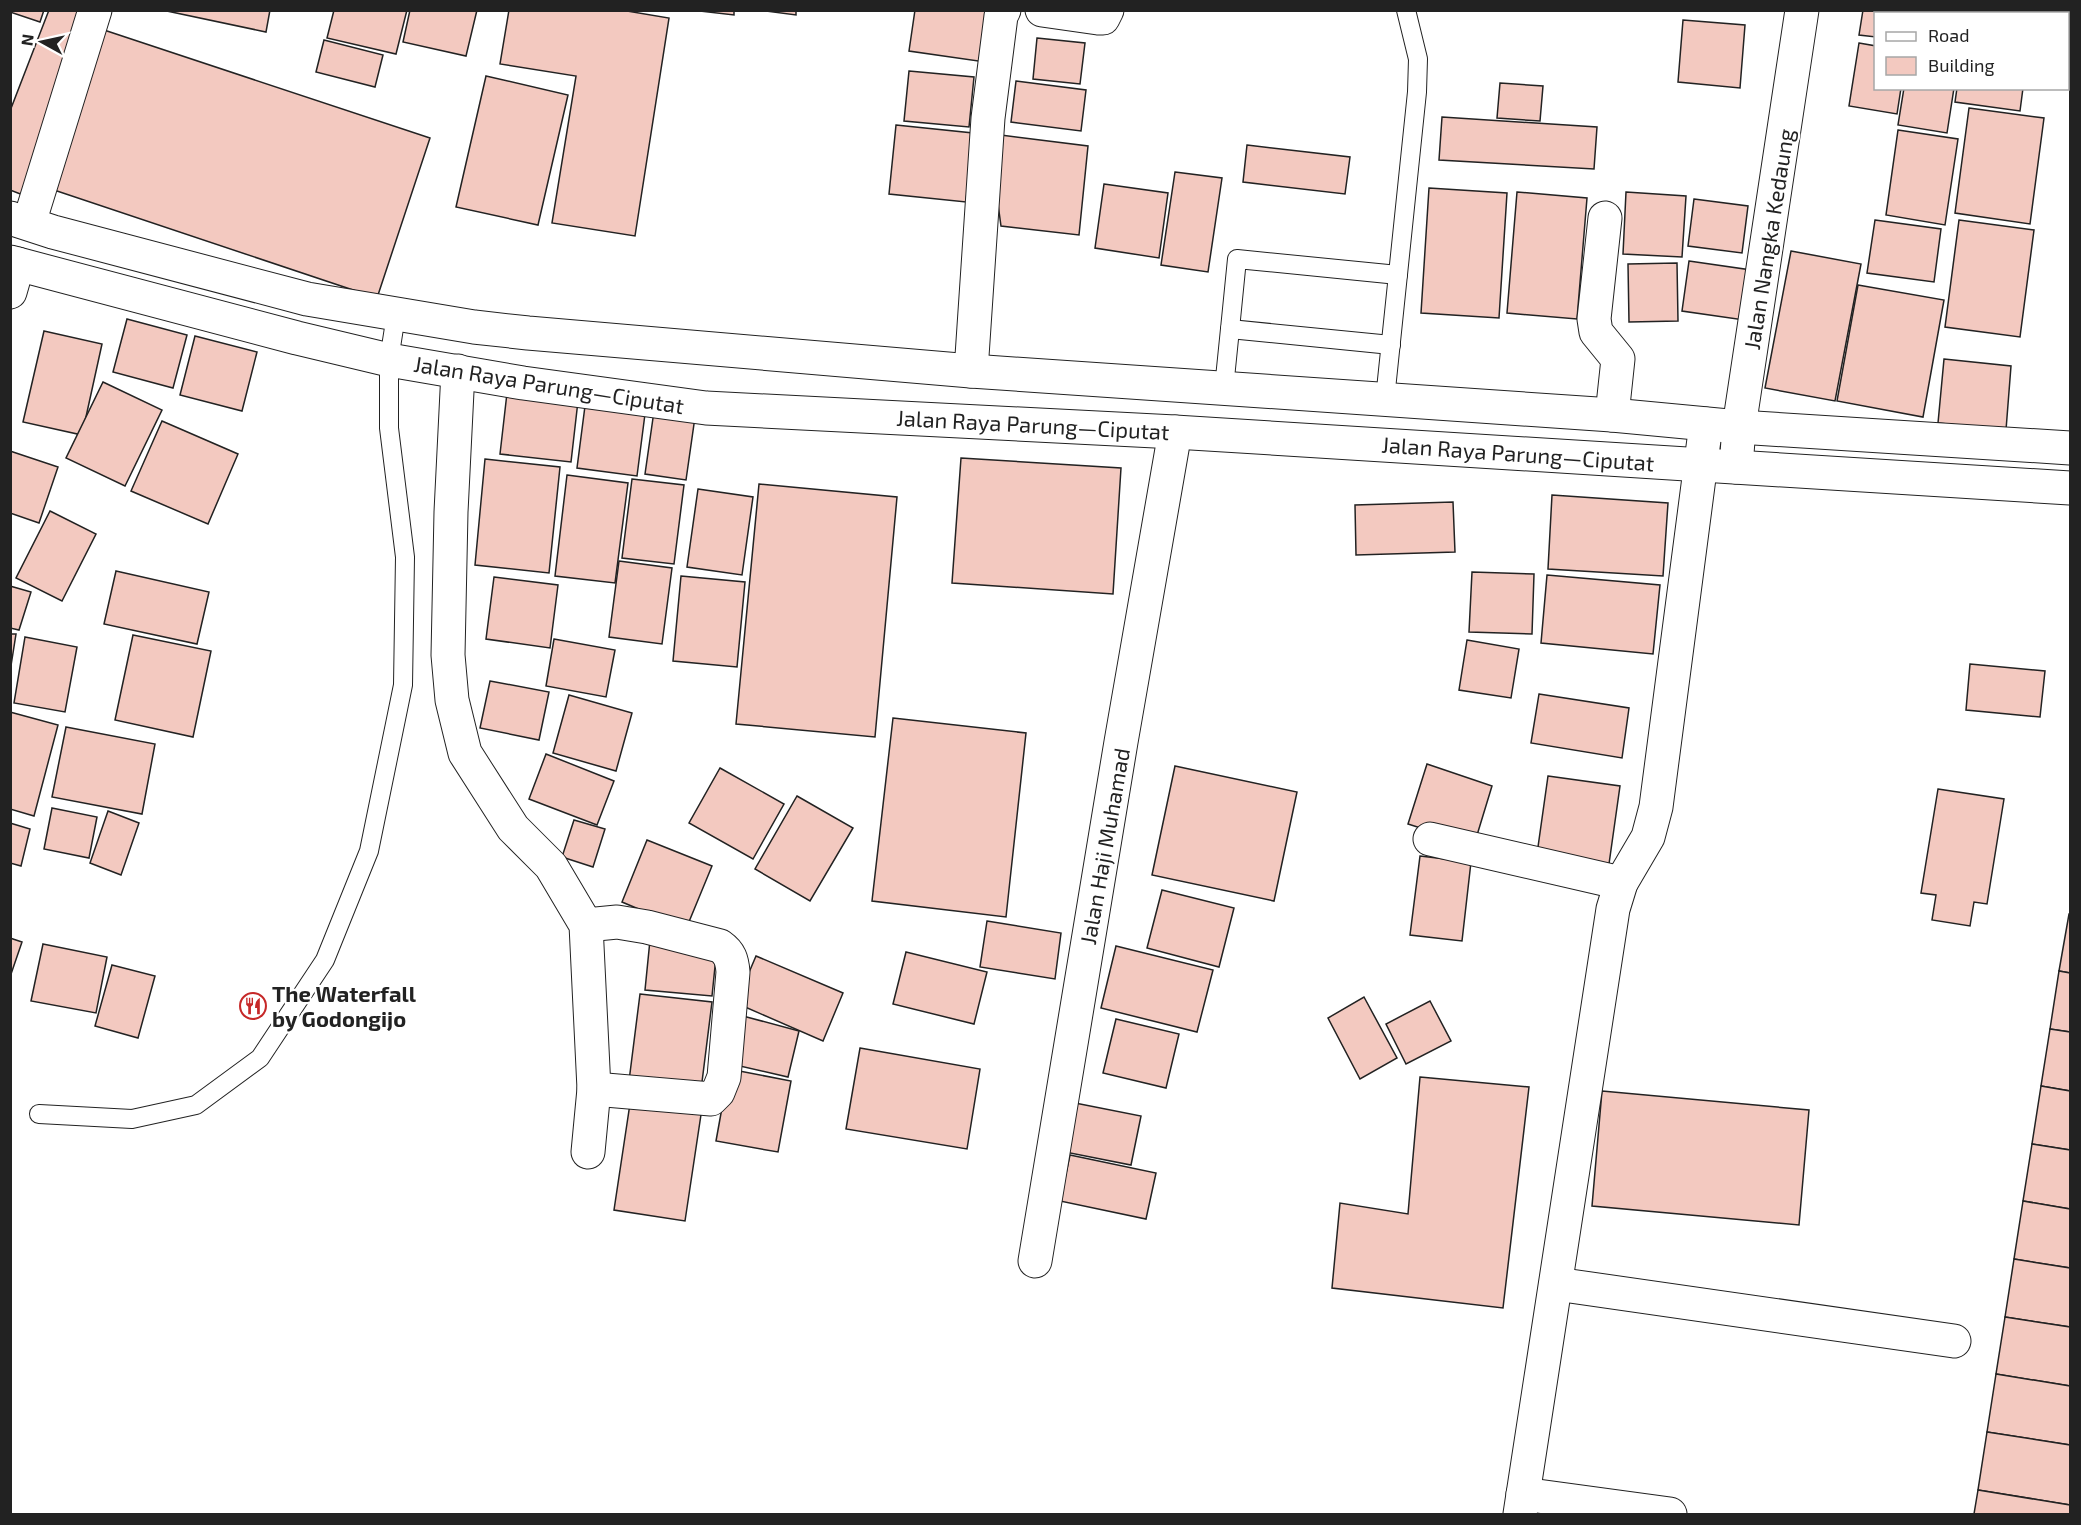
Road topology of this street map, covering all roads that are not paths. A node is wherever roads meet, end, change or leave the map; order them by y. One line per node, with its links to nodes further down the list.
1 (95, 10): 8 (main road)
2 (1004, 10): 16 (main road)
3 (1042, 10): 4 (main road)
4 (1107, 10)
5 (1406, 10): 10 (lane)
6 (1802, 10): 21 (main road, Jalan Nangka Kedaung)
7 (1605, 218): 19 (main road)
8 (20, 221): 11 (main road, Jalan Raya Parung—Ciputat)
9 (13, 273): 14 (main road, Jalan Raya Parung—Ciputat)
10 (1398, 275): 12 (lane); 13 (lane)
11 (396, 315): 14 (lane); 16 (main road, Jalan Raya Parung—Ciputat)
12 (1230, 329): 13 (lane); 17 (lane)
13 (1391, 345): 18 (lane)
14 (389, 360): 15 (main road, Jalan Raya Parung—Ciputat); 33 (lane)
15 (458, 371): 22 (main road, Jalan Raya Parung—Ciputat); 31 (main road)
16 (970, 371): 17 (main road, Jalan Raya Parung—Ciputat)
17 (1224, 388): 18 (main road, Jalan Raya Parung—Ciputat)
18 (1385, 399): 19 (main road, Jalan Raya Parung—Ciputat)
19 (1612, 415): 20 (main road, Jalan Raya Parung—Ciputat)
20 (1706, 424): 21 (main road, Jalan Raya Parung—Ciputat); 25 (main road)
21 (1739, 427): 23 (main road, Jalan Raya Parung—Ciputat); 26 (main road, Jalan Nangka Kedaung)
22 (1175, 432): 25 (main road, Jalan Raya Parung—Ciputat); 35 (main road, Jalan Haji Muhamad)
23 (1944, 440): 24 (main road, Jalan Raya Parung—Ciputat); 27 (main road)
24 (2070, 447)
25 (1702, 465): 26 (main road, Jalan Raya Parung—Ciputat); 30 (main road)
26 (1736, 467): 27 (main road, Jalan Raya Parung—Ciputat)
27 (1942, 480): 28 (main road, Jalan Raya Parung—Ciputat)
28 (2070, 488)
29 (1430, 839): 30 (main road)
30 (1621, 883): 36 (main road)
31 (586, 925): 32 (main road); 32 (main road)
32 (594, 1089): 34 (main road)
33 (39, 1114)
34 (588, 1152)
35 (1035, 1261)
36 (1556, 1284): 37 (main road); 38 (main road)
37 (1954, 1341)
38 (1522, 1504): 39 (main road)
39 (1670, 1515)

